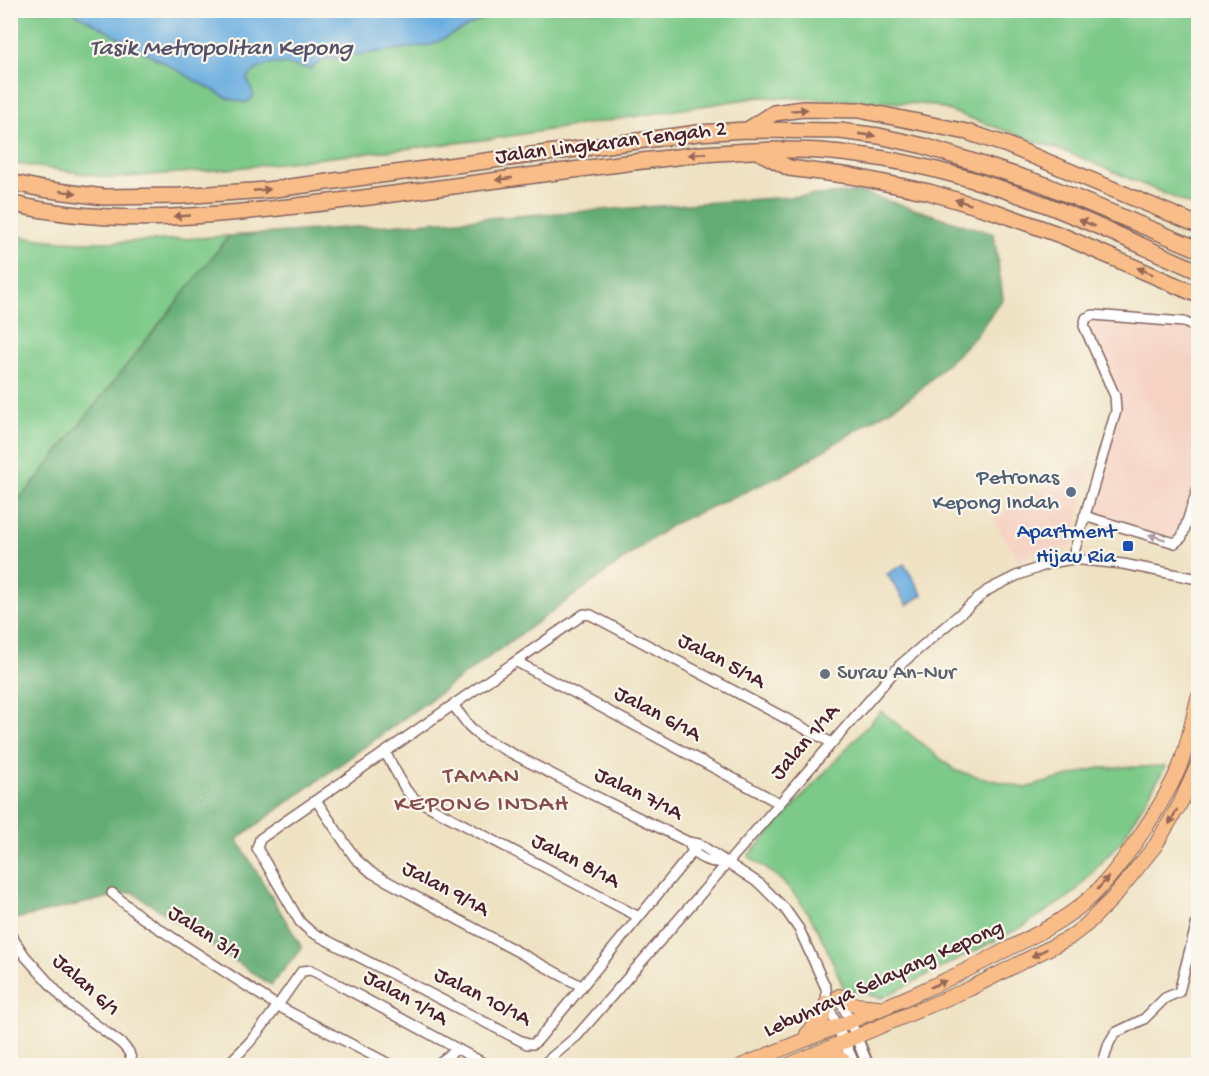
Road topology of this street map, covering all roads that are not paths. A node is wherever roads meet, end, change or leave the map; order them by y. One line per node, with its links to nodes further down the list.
1 (746, 130): 3 (highway, Jalan Lingkaran Tengah 2, one-way to 1); 5 (highway, one-way to 5); 6 (highway, Jalan Lingkaran Tengah 2, one-way to 6)
2 (756, 150): 4 (highway, Jalan Lingkaran Tengah 2, one-way to 4); 7 (highway, Jalan Lingkaran Tengah 2, one-way to 2); 8 (highway, one-way to 2)
3 (10, 182)
4 (10, 203)
5 (1198, 225)
6 (1198, 249)
7 (1198, 272)
8 (1180, 286): 9 (highway); 10 (main road)
9 (1198, 295)
10 (1198, 301)
11 (1198, 333): 13 (street)
12 (1198, 488): 13 (street, one-way to 13)
13 (1084, 516): 14 (street)
14 (1072, 559): 15 (street, Jalan 1/1A); 19 (street, Jalan 1/1A)
15 (1198, 579)
16 (517, 662): 18 (street); 19 (street, Jalan 5/1A); 23 (street, Jalan 6/1A)
17 (1198, 698): 33 (main road, Lebuhraya Selayang Kepong, one-way to 17)
18 (453, 705): 20 (street); 24 (street, Jalan 7/1A)
19 (832, 743): 23 (street, Jalan 1/1A)
20 (385, 752): 22 (street); 27 (street, Jalan 8/1A)
21 (1198, 764): 35 (main road, Lebuhraya Selayang Kepong, one-way to 35)
22 (316, 800): 30 (street, Jalan 9/1A); 30 (street, Jalan 10/1A)
23 (779, 803): 25 (street, Jalan 1/1A)
24 (693, 845): 25 (street, Jalan 7/1A); 27 (street, Jalan 10/1A)
25 (726, 862): 31 (street, Jalan 7/1A); 44 (street, Jalan 1/1A)
26 (112, 893): 32 (street, Jalan 3/1)
27 (639, 917): 30 (street, Jalan 10/1A)
28 (1198, 918): 50 (street)
29 (10, 934): 39 (street, Jalan 6/1)
30 (581, 986)
31 (833, 999): 33 (main road); 34 (street); 36 (main road)
32 (276, 1005): 37 (street, Jalan 1/1A); 40 (street); 41 (street, Jalan 3/1)
33 (884, 1006): 34 (main road, Lebuhraya Selayang Kepong)
34 (844, 1023): 35 (street); 36 (main road, Lebuhraya Selayang Kepong)
35 (850, 1038): 38 (main road, Lebuhraya Selayang Kepong); 48 (street); 49 (street)
36 (794, 1044): 45 (main road, Lebuhraya Selayang Kepong)
37 (457, 1049): 42 (street); 43 (street, Jalan 1/1A)
38 (814, 1054): 46 (main road, Lebuhraya Selayang Kepong); 47 (main road)
39 (133, 1065)
40 (225, 1065)
41 (393, 1065)
42 (435, 1065)
43 (489, 1065)
44 (541, 1065)
45 (741, 1065)
46 (786, 1065)
47 (850, 1065)
48 (855, 1065)
49 (868, 1065)
50 (1102, 1065)

